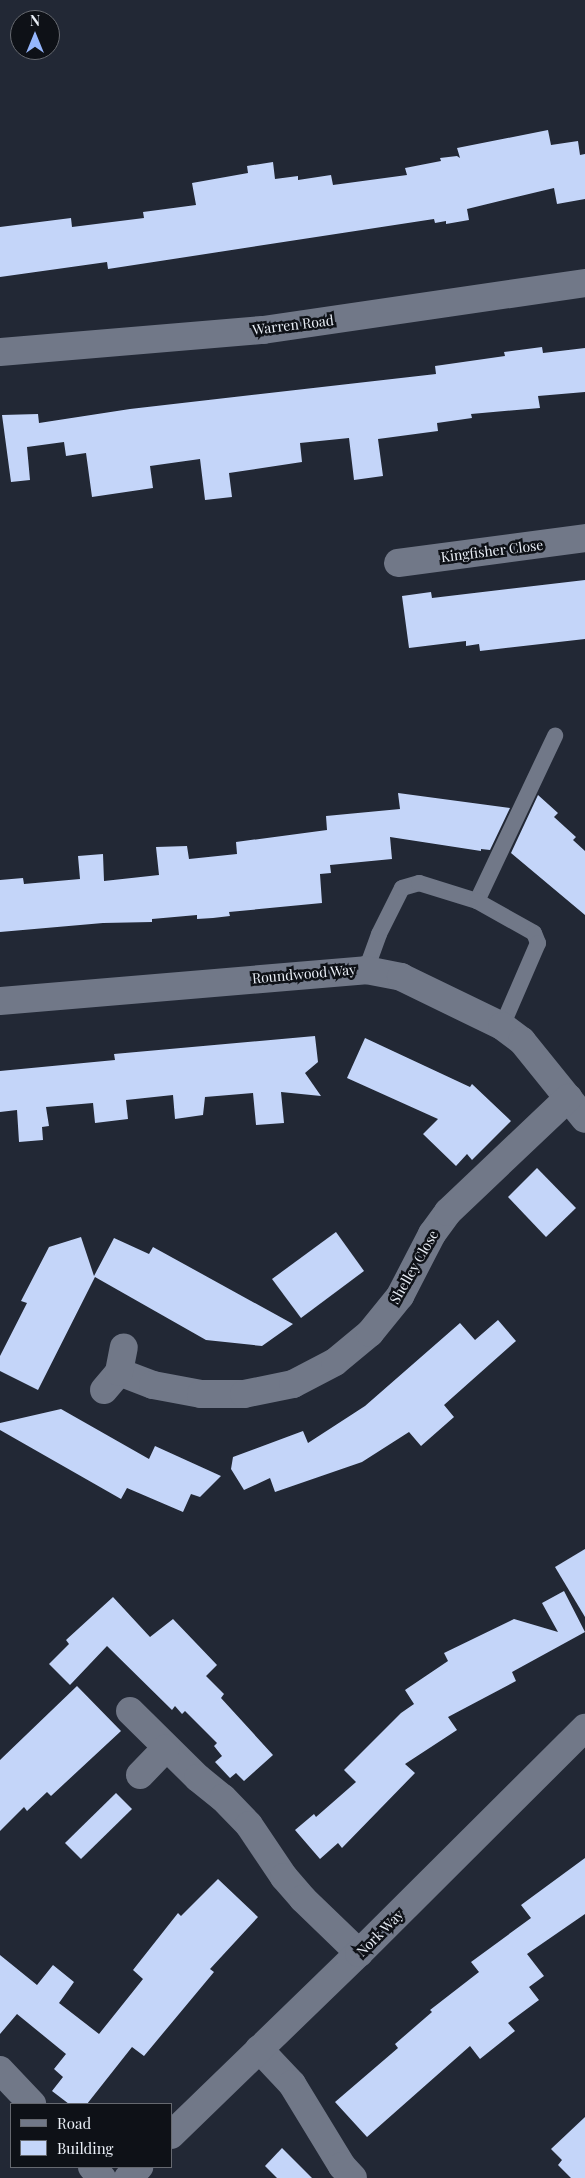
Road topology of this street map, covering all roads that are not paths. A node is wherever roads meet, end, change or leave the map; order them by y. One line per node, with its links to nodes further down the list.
1 (585, 283): 2 (street, Warren Road)
2 (0, 352)
3 (585, 538): 4 (street, Kingfisher Close)
4 (398, 563)
5 (555, 736): 6 (lane)
6 (477, 901): 7 (lane); 9 (lane)
7 (366, 970): 8 (street, Roundwood Way); 9 (street, Roundwood Way)
8 (0, 1001)
9 (502, 1026): 10 (street, Roundwood Way)
10 (568, 1098): 11 (street, Roundwood Way); 12 (street, Shelley Close)
11 (585, 1119)
12 (116, 1370)
13 (130, 1711): 15 (street)
14 (585, 1728): 17 (street, Nork Way)
15 (166, 1748): 16 (street); 17 (street)
16 (140, 1775)
17 (360, 1953): 18 (street, Nork Way)
18 (259, 2049): 21 (street, Nork Way); 26 (street)
19 (0, 2070): 20 (street)
20 (31, 2103)
21 (172, 2134)
22 (93, 2168): 24 (street)
23 (138, 2168): 25 (street)
24 (102, 2178)
25 (128, 2178)
26 (353, 2178)

